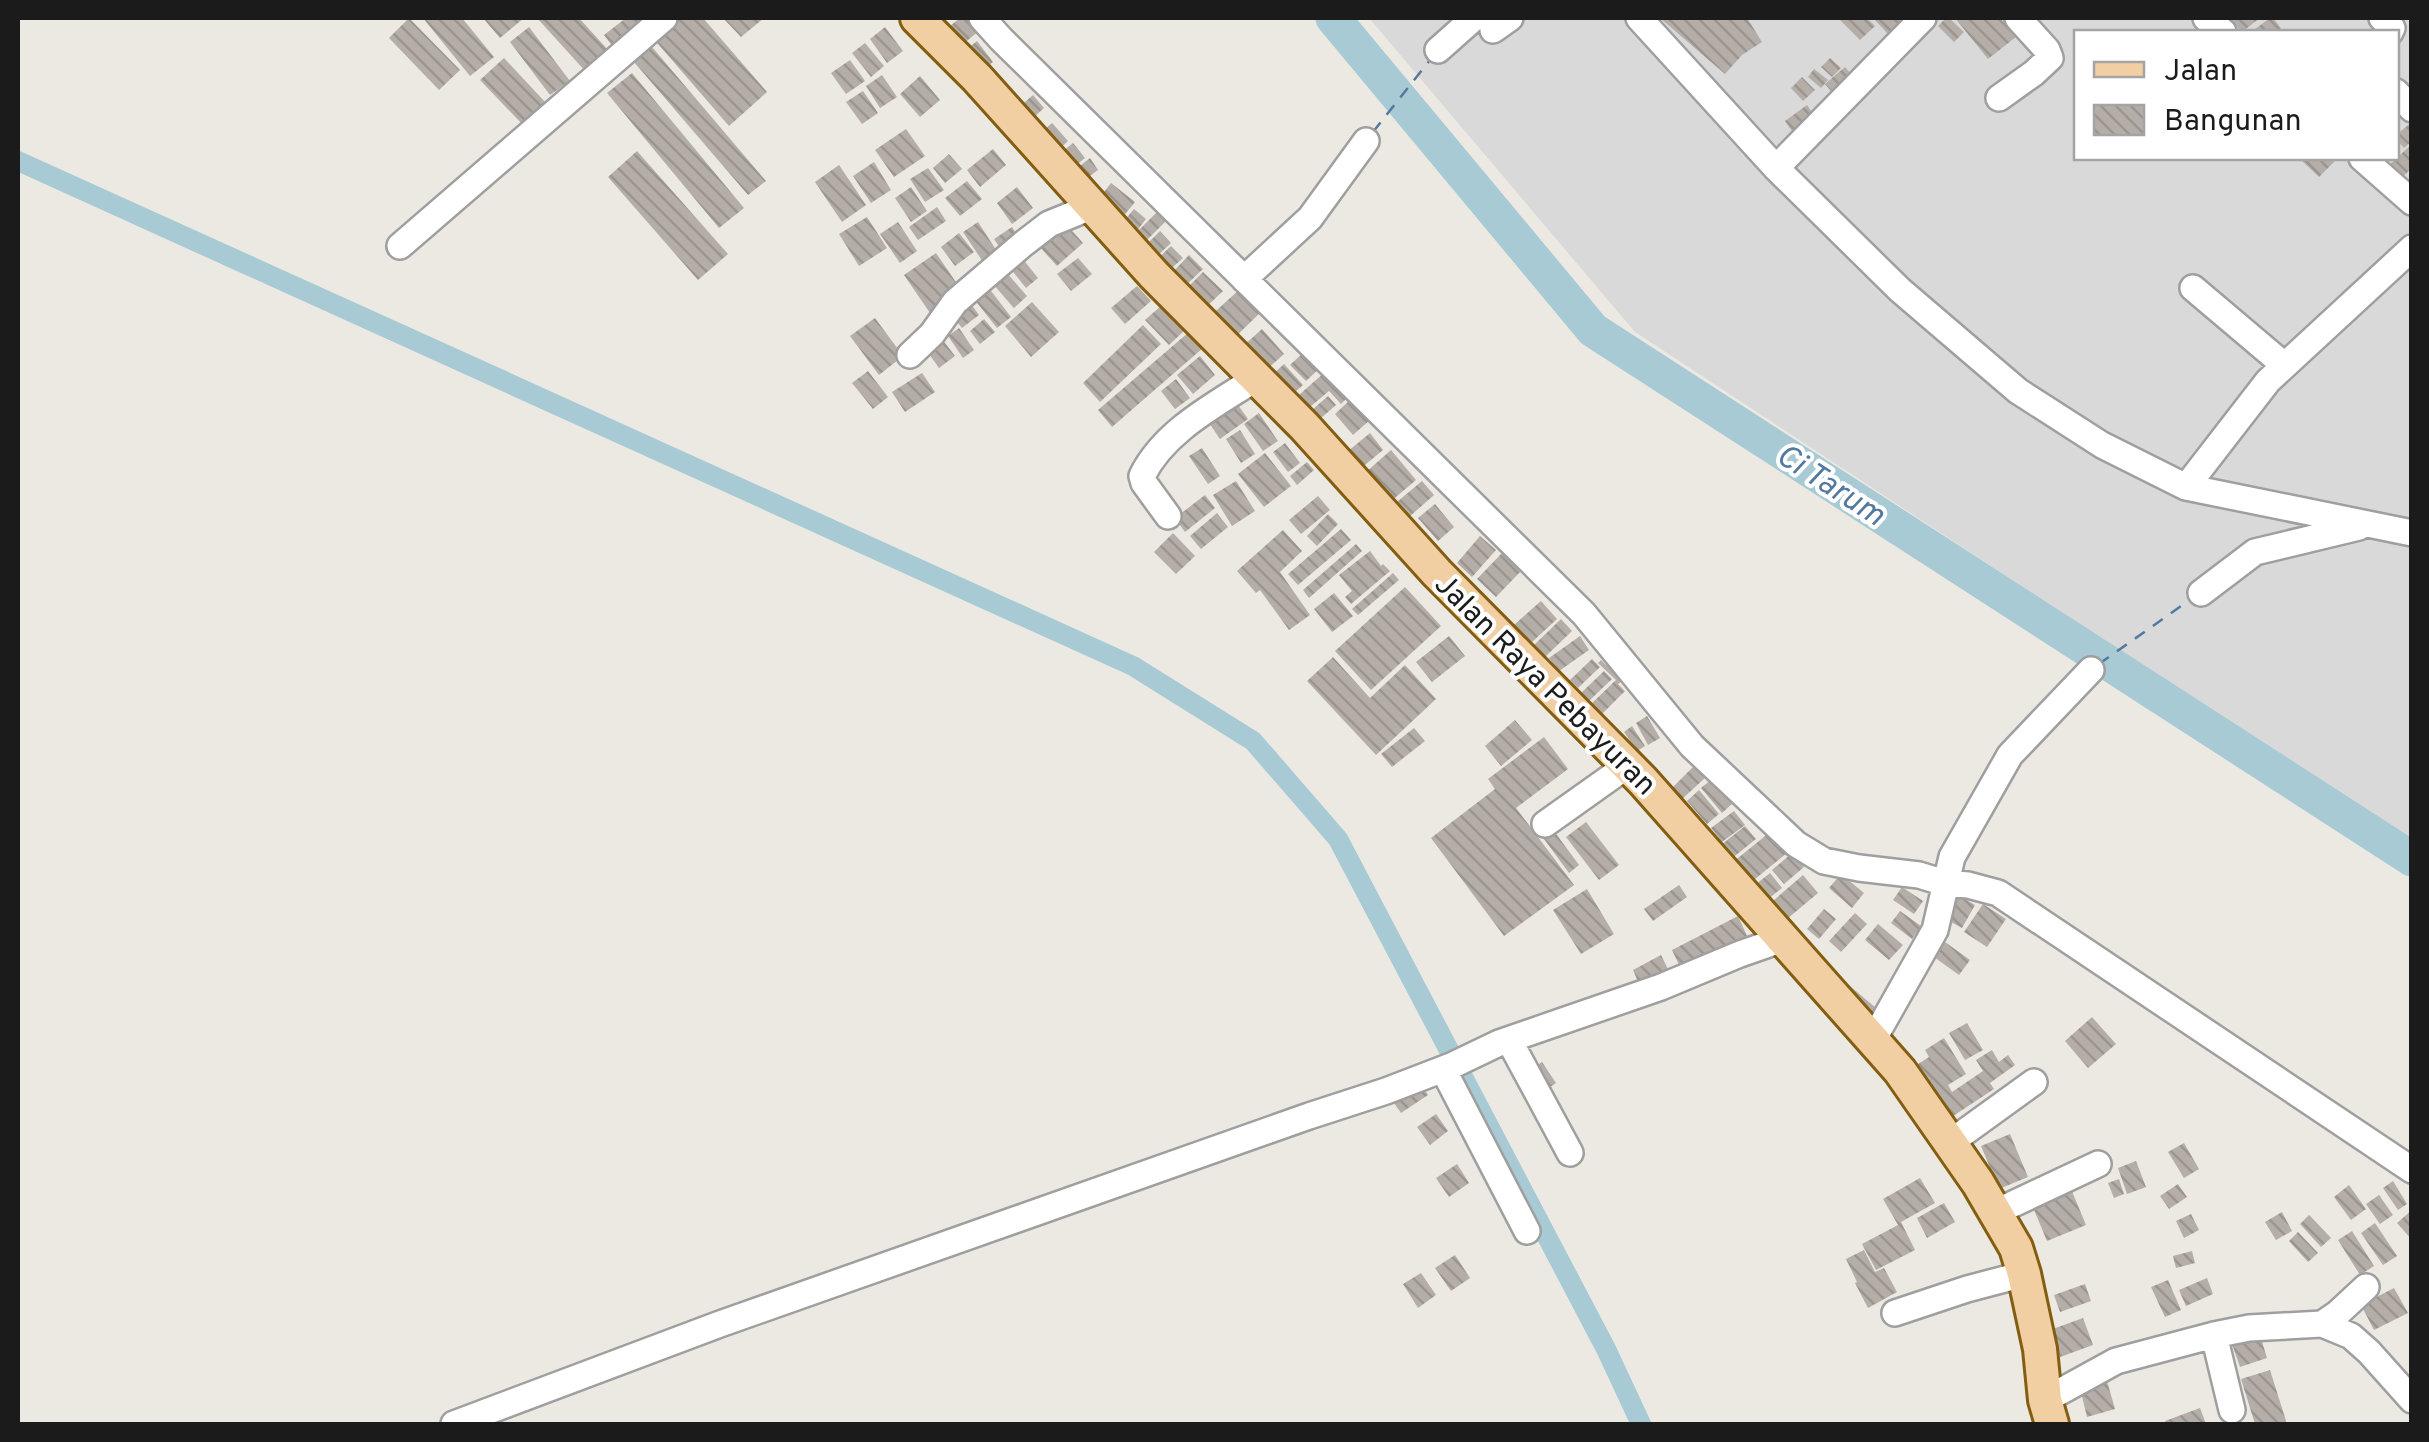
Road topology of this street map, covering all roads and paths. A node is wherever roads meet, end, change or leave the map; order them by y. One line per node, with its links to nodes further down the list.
1 (664, 18): 15 (street)
2 (917, 18): 14 (main road, Jalan Raya Pebayuran)
3 (982, 18): 17 (street)
4 (1638, 18): 12 (street)
5 (1922, 18): 12 (street)
6 (2018, 18): 9 (street)
7 (1493, 22): 8 (street)
8 (1438, 50)
9 (1999, 98)
10 (1366, 142): 17 (street)
11 (2365, 160): 13 (street)
12 (1776, 168): 22 (street)
13 (2407, 188)
14 (1092, 207): 19 (street); 21 (main road, Jalan Raya Pebayuran)
15 (400, 246)
16 (2412, 248): 20 (street)
17 (1244, 280): 30 (street)
18 (2193, 288): 20 (street)
19 (910, 355)
20 (2284, 365): 22 (street)
21 (1255, 379): 23 (street); 28 (main road, Jalan Raya Pebayuran)
22 (2186, 487): 24 (street)
23 (1168, 516)
24 (2369, 524): 25 (street); 26 (street)
25 (2412, 533)
26 (2200, 592)
27 (2091, 670): 30 (street)
28 (1628, 765): 29 (street); 31 (main road, Jalan Raya Pebayuran)
29 (1544, 824)
30 (1945, 883): 32 (street); 39 (street)
31 (1783, 939): 32 (main road, Jalan Raya Pebayuran); 33 (street)
32 (1873, 1040): 36 (main road, Jalan Raya Pebayuran)
33 (1504, 1042): 34 (street); 37 (street)
34 (1447, 1068): 41 (street); 50 (street)
35 (2034, 1082): 36 (street)
36 (1951, 1142): 40 (main road, Jalan Raya Pebayuran)
37 (1570, 1153)
38 (2098, 1164): 40 (street)
39 (2412, 1170)
40 (1996, 1212): 42 (main road, Jalan Raya Pebayuran)
41 (1527, 1231)
42 (2024, 1274): 44 (street); 49 (main road, Jalan Raya Pebayuran)
43 (2366, 1287): 45 (street)
44 (1895, 1313)
45 (2322, 1324): 46 (street); 47 (street)
46 (2214, 1335): 48 (street); 49 (street)
47 (2412, 1400)
48 (2232, 1410)
49 (2049, 1412)
50 (454, 1424)

